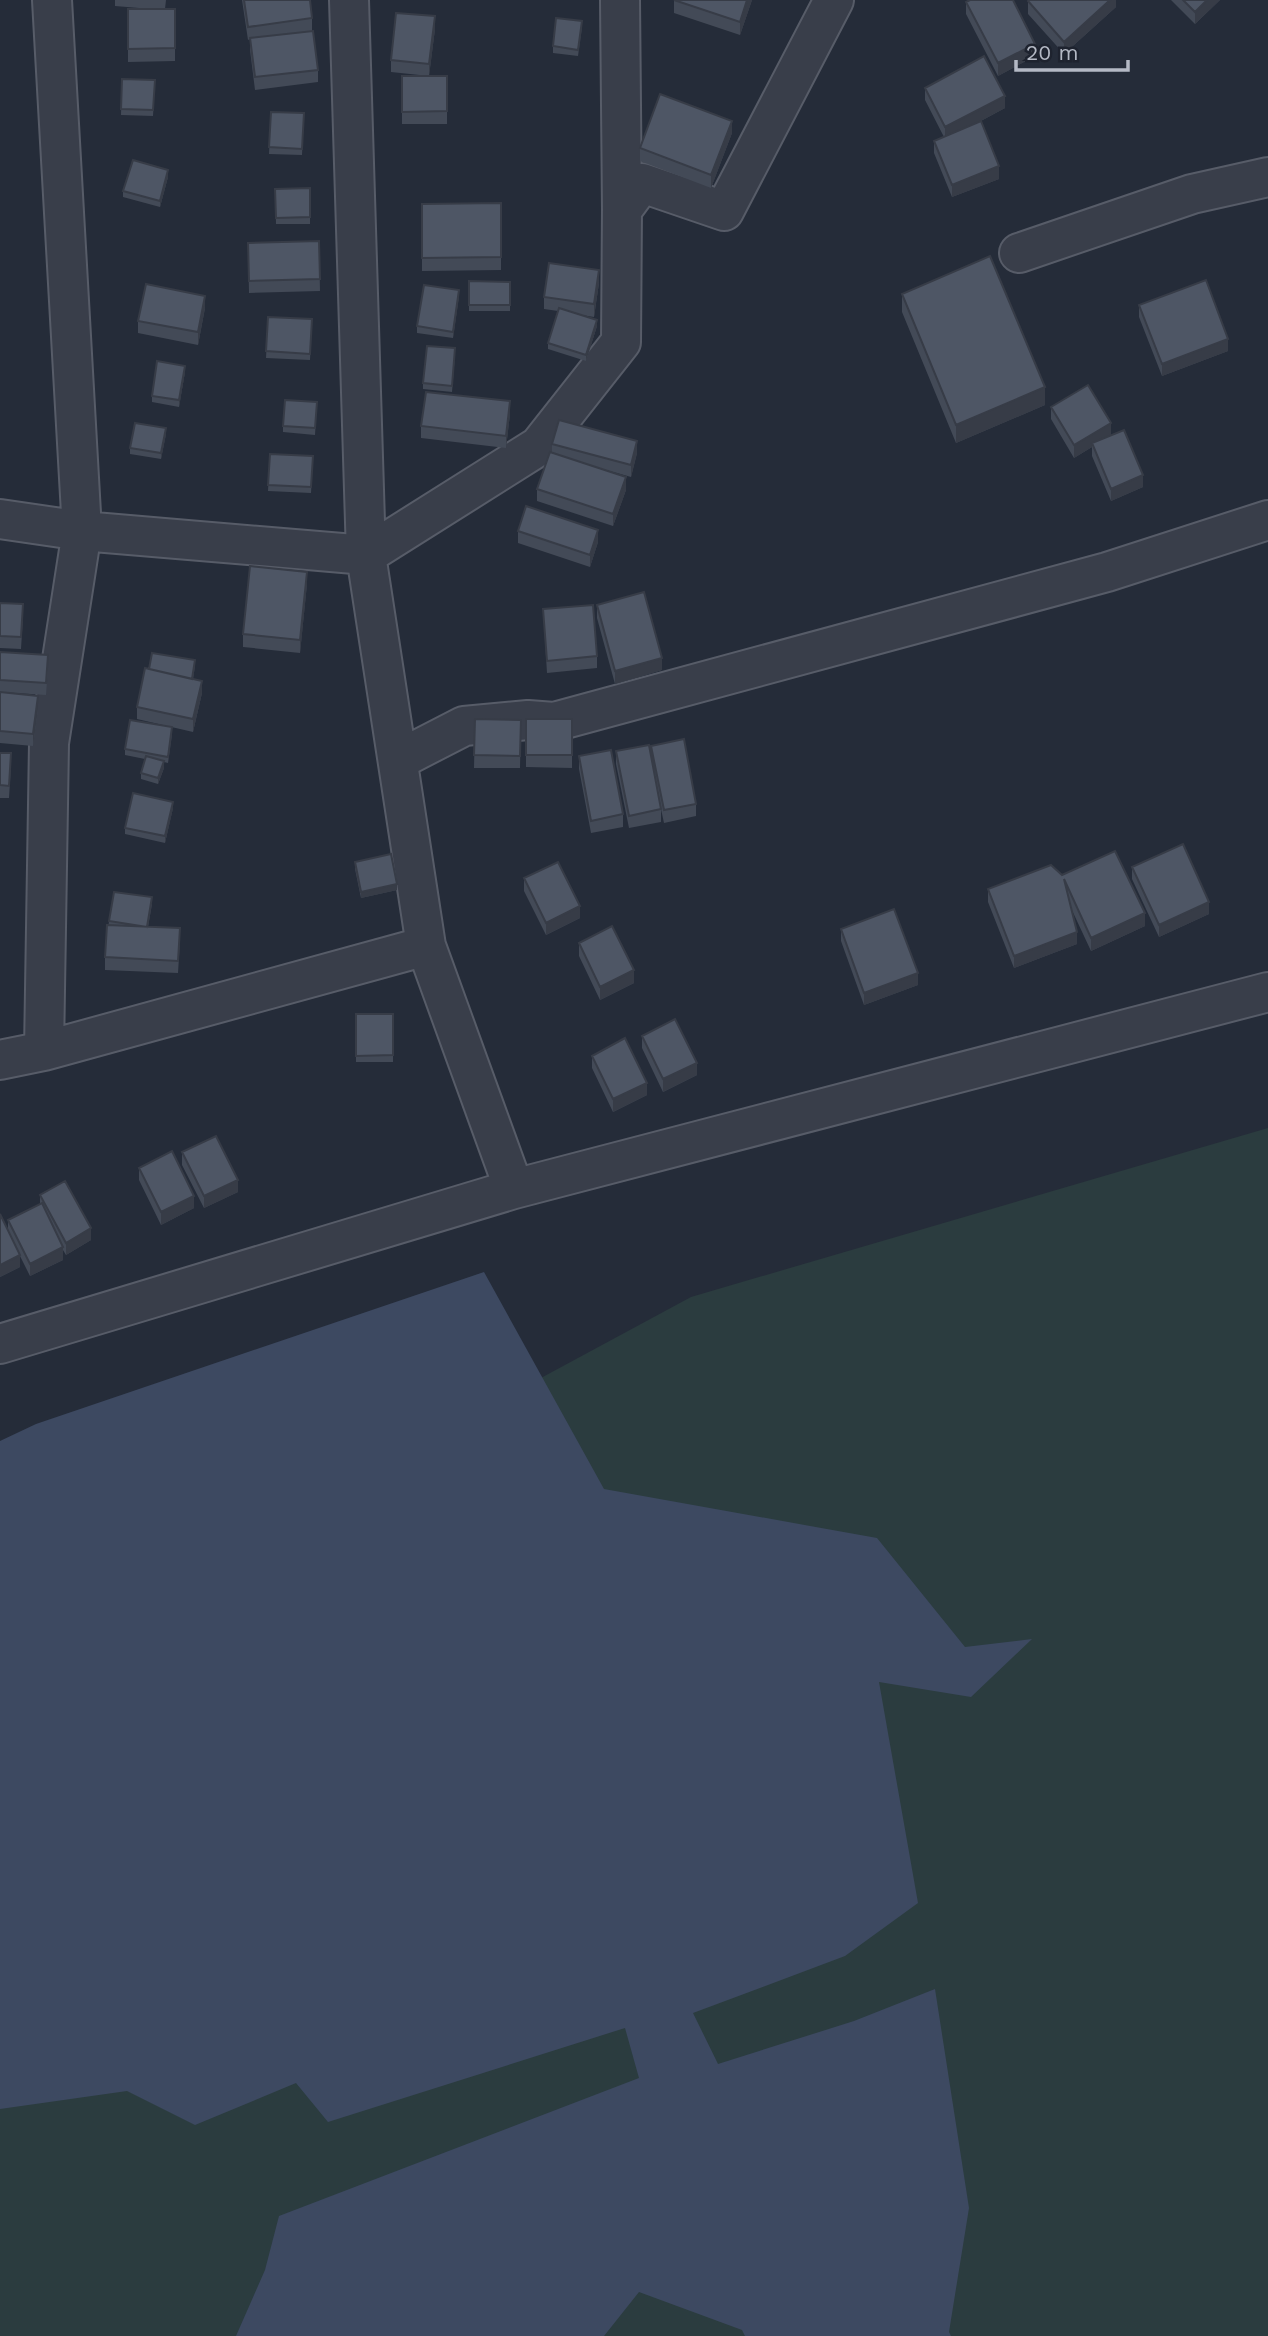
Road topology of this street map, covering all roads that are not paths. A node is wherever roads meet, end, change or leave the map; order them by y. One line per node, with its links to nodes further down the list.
1 (52, 0): 10 (street)
2 (349, 0): 11 (street)
3 (620, 0): 6 (street)
4 (834, 0): 6 (street)
5 (1268, 177): 7 (street)
6 (622, 210): 11 (street)
7 (1019, 253)
8 (0, 519): 10 (street)
9 (1268, 520): 12 (street)
10 (82, 531): 11 (street); 15 (street)
11 (366, 555): 12 (street)
12 (397, 760): 13 (street)
13 (426, 946): 15 (street); 17 (street)
14 (1268, 992): 17 (street)
15 (44, 1051): 16 (street)
16 (0, 1060)
17 (514, 1189): 18 (street)
18 (0, 1344)

